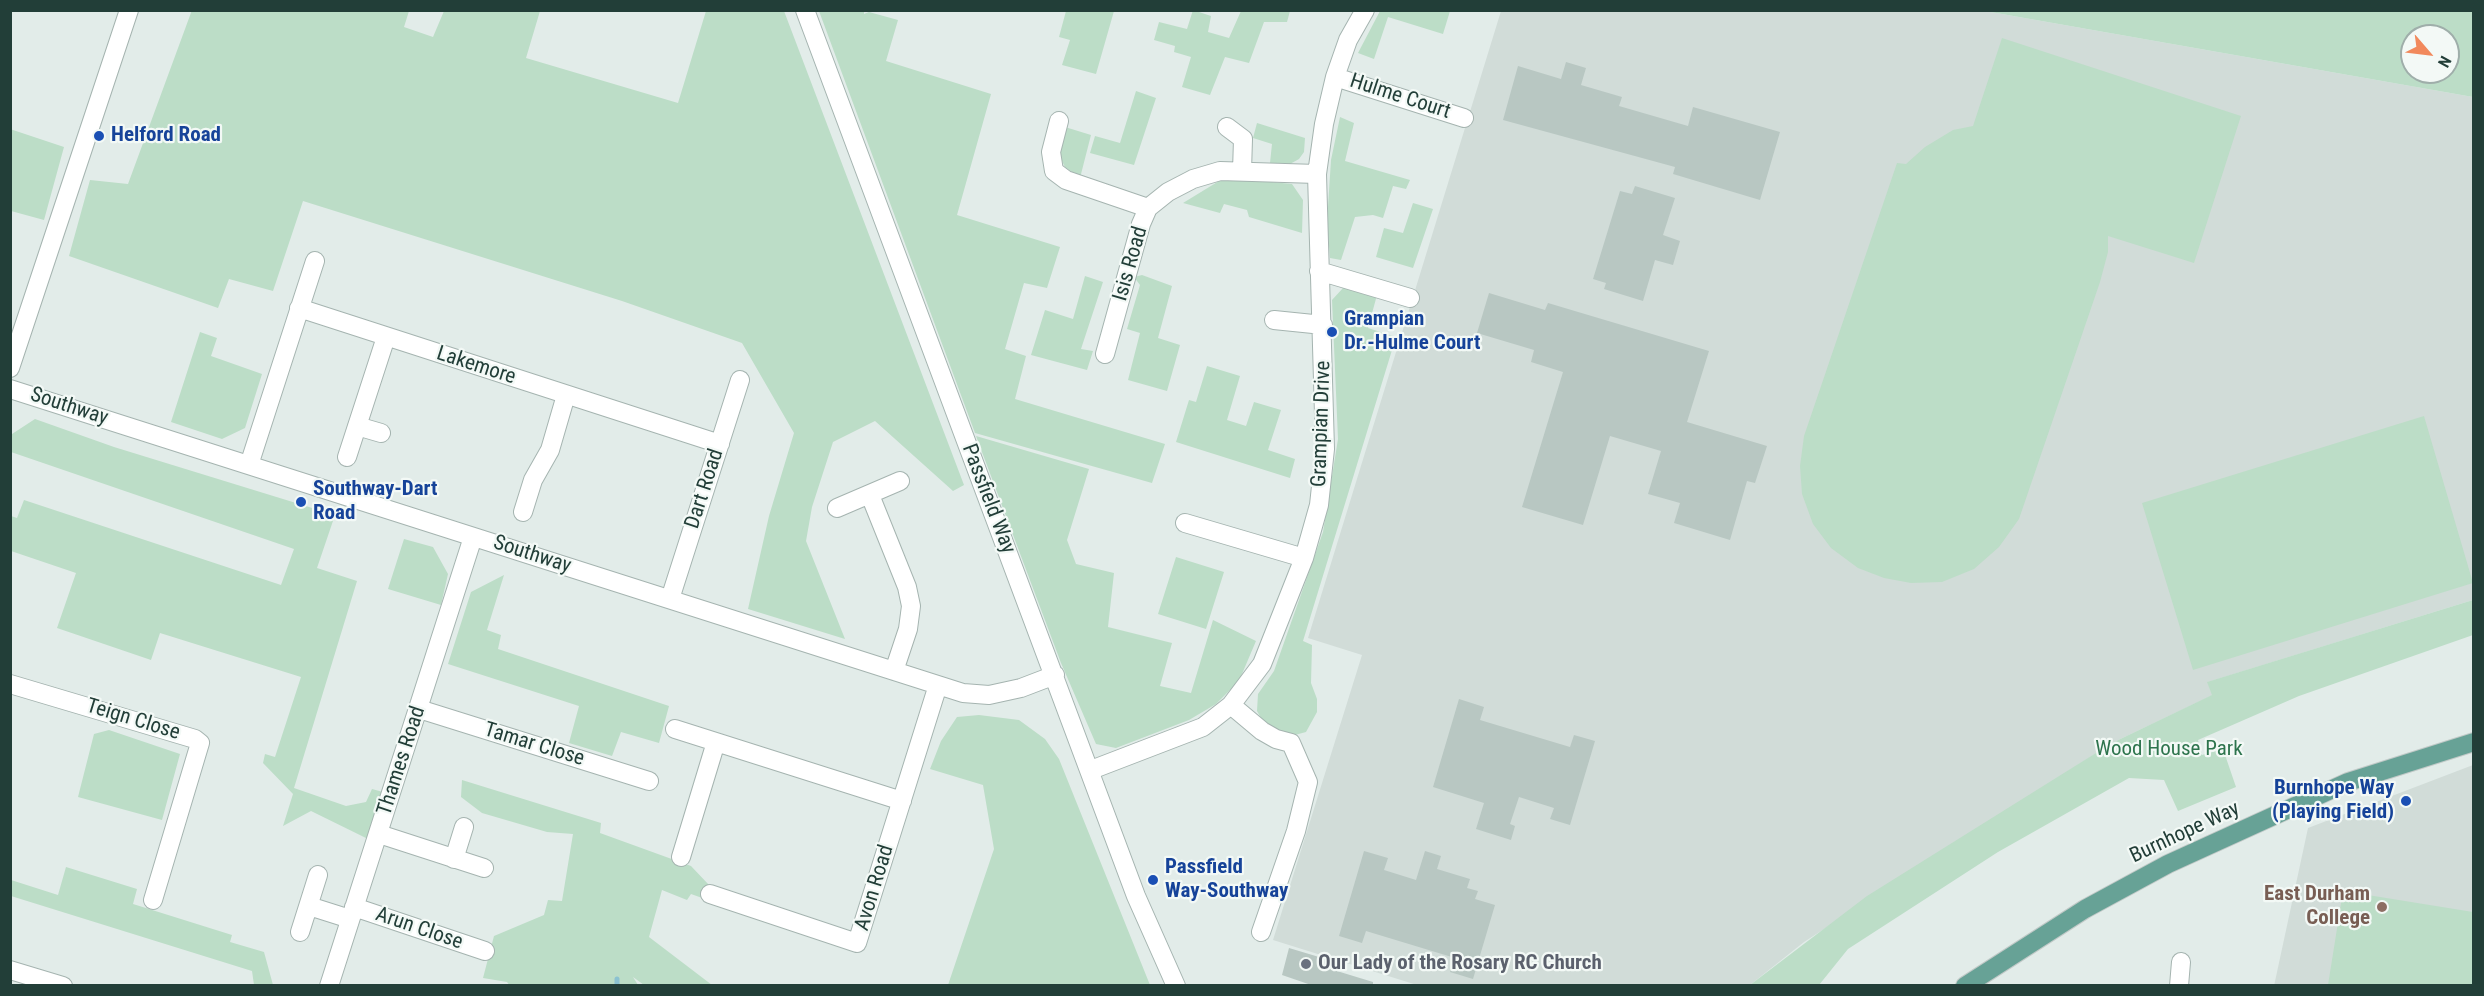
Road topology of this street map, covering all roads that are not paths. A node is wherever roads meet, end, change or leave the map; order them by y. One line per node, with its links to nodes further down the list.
1 (129, 10): 19 (street)
2 (805, 10): 37 (street, Passfield Way)
3 (1365, 10): 4 (street, Grampian Drive)
4 (1335, 77): 5 (street, Hulme Court); 9 (street, Grampian Drive)
5 (1464, 118)
6 (1059, 121): 10 (street)
7 (1227, 127): 8 (street)
8 (1242, 171): 9 (street, Isis Road); 10 (street, Isis Road)
9 (1317, 174): 12 (street, Grampian Drive)
10 (1148, 208): 18 (street, Isis Road)
11 (315, 261): 14 (street)
12 (1319, 271): 13 (street); 16 (street, Grampian Drive)
13 (1410, 298)
14 (299, 308): 17 (street, Lakemore); 27 (street)
15 (1274, 320): 16 (street)
16 (1323, 325): 34 (street, Grampian Drive)
17 (386, 338): 22 (street, Lakemore); 23 (street)
18 (1105, 354)
19 (10, 368)
20 (740, 380): 25 (street, Dart Road)
21 (10, 389): 27 (street, Southway)
22 (566, 395): 25 (street, Lakemore); 31 (street)
23 (357, 426): 24 (street); 26 (street)
24 (381, 433)
25 (720, 444): 35 (street, Dart Road)
26 (347, 457)
27 (249, 465): 33 (street, Southway)
28 (900, 481): 29 (street)
29 (870, 495): 30 (street); 36 (street)
30 (837, 508)
31 (523, 512)
32 (1185, 523): 34 (street)
33 (473, 537): 35 (street, Southway); 41 (street, Thames Road)
34 (1304, 558): 40 (street, Grampian Drive)
35 (670, 599): 36 (street, Southway)
36 (894, 671): 39 (street, Southway)
37 (1055, 675): 39 (street, Southway); 45 (street, Passfield Way)
38 (10, 684): 55 (street, Teign Close)
39 (938, 685): 47 (street, Avon Road)
40 (1231, 705): 45 (street, Grampian Drive); 59 (street)
41 (419, 709): 46 (street, Tamar Close); 49 (street, Thames Road)
42 (675, 729): 43 (street)
43 (716, 742): 47 (street); 50 (street)
44 (2474, 742): 66 (main road, Burnhope Way)
45 (1090, 770): 65 (street, Passfield Way)
46 (649, 781)
47 (902, 801): 54 (street, Avon Road)
48 (464, 826): 51 (street)
49 (379, 834): 51 (street); 57 (street, Thames Road)
50 (681, 857)
51 (454, 859): 52 (street)
52 (484, 868)
53 (318, 875): 56 (street)
54 (710, 894)
55 (153, 900)
56 (309, 906): 57 (street, Arun Close); 58 (street)
57 (352, 913): 60 (street, Arun Close); 64 (street, Thames Road)
58 (300, 932)
59 (1261, 932)
60 (484, 951)
61 (2181, 962): 67 (street)
62 (10, 970): 63 (street)
63 (63, 986)
64 (329, 986)
65 (1176, 986)
66 (1965, 986)
67 (2180, 986)

